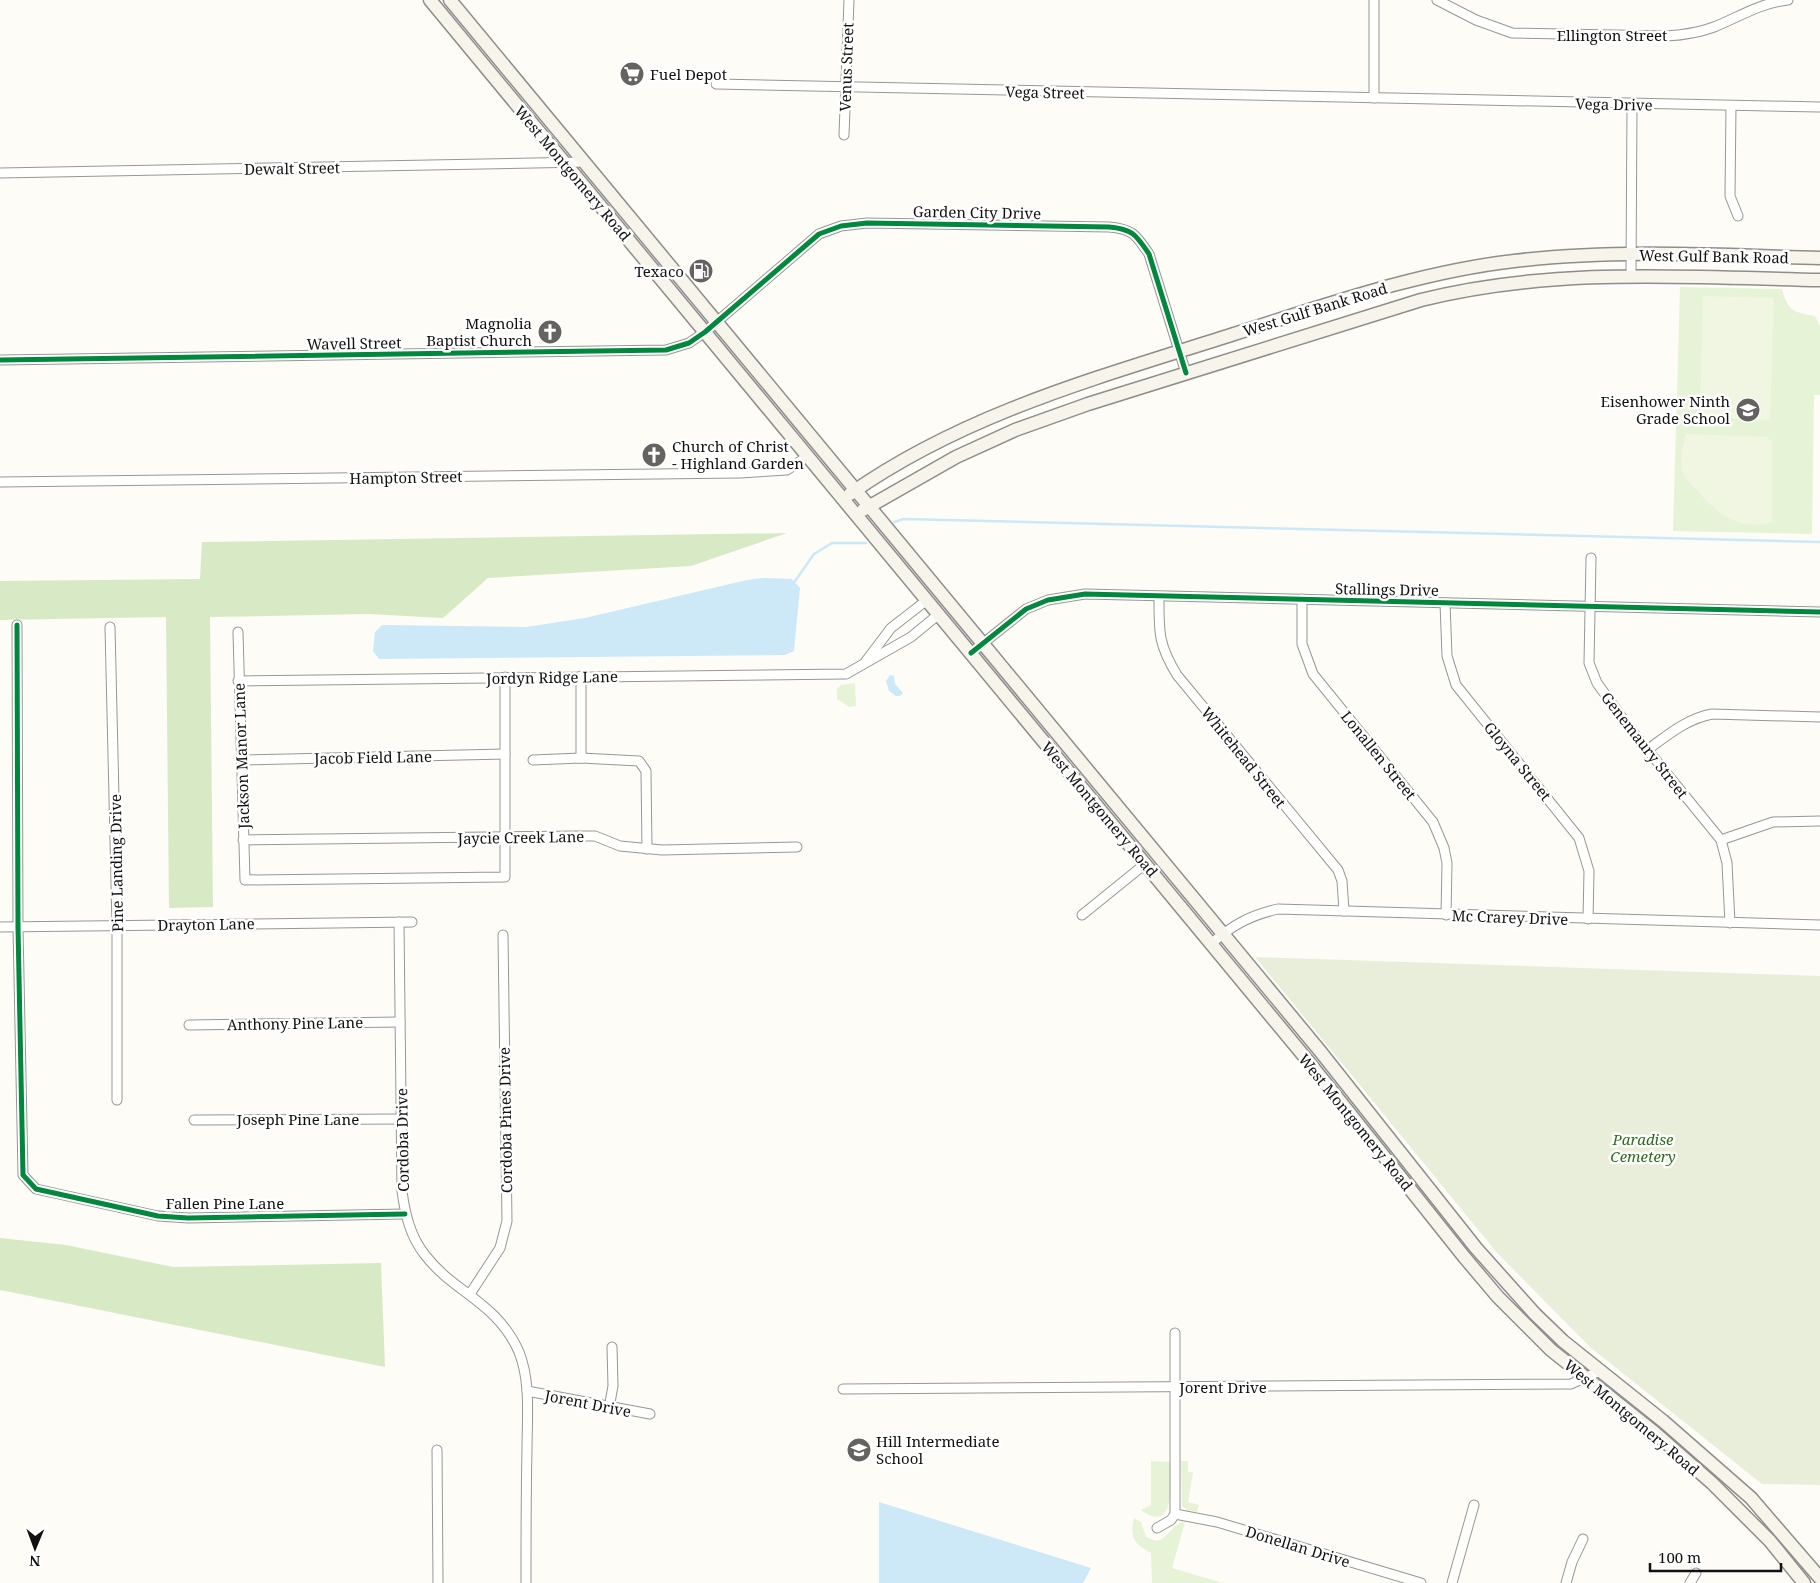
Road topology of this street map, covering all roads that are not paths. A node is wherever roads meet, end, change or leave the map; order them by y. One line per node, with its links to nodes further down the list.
1 (430, 0): 16 (main road, West Montgomery Road)
2 (450, 0): 15 (main road, West Montgomery Road)
3 (849, 0): 8 (street, Venus Street)
4 (1374, 0): 9 (street)
5 (1437, 0): 6 (street, Ellington Street)
6 (1788, 0)
7 (716, 84): 8 (street, Vega Street)
8 (846, 89): 9 (street, Vega Street); 14 (street, Venus Street)
9 (1374, 98): 10 (street, Vega Street)
10 (1407, 100): 11 (street, Vega Drive)
11 (1632, 105): 12 (street, Vega Drive); 19 (street)
12 (1731, 106): 13 (street, Vega Drive); 18 (street)
13 (1820, 107)
14 (844, 135)
15 (585, 162): 16 (street, Dewalt Street); 28 (main road, West Montgomery Road)
16 (564, 163): 17 (street, Dewalt Street); 30 (main road, West Montgomery Road)
17 (0, 173)
18 (1738, 216)
19 (1631, 254): 20 (main road, West Gulf Bank Road); 22 (main road, West Gulf Bank Road); 23 (street)
20 (1793, 257): 21 (main road, West Gulf Bank Road); 24 (main road)
21 (1820, 258)
22 (1472, 267): 26 (main road); 27 (main road, West Gulf Bank Road)
23 (1630, 275): 24 (main road, West Gulf Bank Road); 26 (main road, West Gulf Bank Road)
24 (1793, 279): 25 (main road, West Gulf Bank Road)
25 (1820, 280)
26 (1476, 288): 29 (main road, West Gulf Bank Road)
27 (1321, 307): 29 (main road); 31 (main road, West Gulf Bank Road)
28 (716, 322): 30 (street, Garden City Drive); 31 (street, Garden City Drive); 38 (main road, West Montgomery Road)
29 (1328, 328): 33 (main road, West Gulf Bank Road)
30 (705, 332): 32 (street, Wavell Street); 36 (main road, West Montgomery Road)
31 (1180, 352): 33 (street, Garden City Drive); 34 (main road, West Gulf Bank Road)
32 (0, 360)
33 (1186, 373): 35 (main road, West Gulf Bank Road)
34 (1008, 409): 35 (main road); 38 (main road, West Gulf Bank Road)
35 (1015, 430): 40 (main road, West Gulf Bank Road)
36 (808, 456): 37 (street, Hampton Street); 39 (main road, West Montgomery Road)
37 (0, 482)
38 (856, 490): 39 (main road, West Gulf Bank Road); 40 (main road, West Montgomery Road)
39 (844, 498): 41 (main road, West Montgomery Road)
40 (869, 507): 41 (main road, West Gulf Bank Road); 53 (main road, West Montgomery Road)
41 (857, 514): 44 (main road, West Montgomery Road)
42 (1591, 558): 47 (street, Genemaury Street)
43 (1159, 597): 45 (street, Stallings Drive); 53 (street, Stallings Drive); 72 (street, Whitehead Street)
44 (928, 600): 49 (main road, West Montgomery Road); 55 (street, Jordyn Ridge Lane)
45 (1302, 600): 46 (street, Stallings Drive); 74 (street, Lonallen Street)
46 (1446, 603): 47 (street, Stallings Drive); 75 (street, Gloyna Street)
47 (1588, 606): 48 (street, Stallings Drive); 60 (street, Genemaury Street)
48 (1820, 612)
49 (939, 614): 54 (main road, West Montgomery Road); 55 (street, Jordyn Ridge Lane)
50 (17, 625): 82 (street)
51 (110, 627): 80 (street, Pine Landing Drive)
52 (238, 632): 58 (street, Jackson Manor Lane)
53 (982, 644): 54 (street, Stallings Drive); 83 (main road, West Montgomery Road)
54 (971, 653): 71 (main road, West Montgomery Road)
55 (863, 664): 56 (street, Jordyn Ridge Lane)
56 (581, 676): 57 (street, Jordyn Ridge Lane); 62 (street)
57 (505, 677): 58 (street, Jordyn Ridge Lane); 61 (street)
58 (238, 682): 63 (street, Jackson Manor Lane)
59 (1820, 717): 60 (street)
60 (1647, 750): 68 (street, Genemaury Street)
61 (505, 754): 63 (street, Jacob Field Lane); 66 (street)
62 (582, 758): 64 (street); 70 (street)
63 (240, 760): 67 (street, Jackson Manor Lane)
64 (533, 760)
65 (1820, 821): 68 (street)
66 (505, 838): 67 (street, Jaycie Creek Lane); 67 (street, Jackson Manor Lane); 70 (street, Jaycie Creek Lane)
67 (243, 840)
68 (1720, 840): 78 (street, Genemaury Street)
69 (797, 847): 70 (street, Jaycie Creek Lane)
70 (646, 849)
71 (1145, 864): 73 (street); 85 (main road, West Montgomery Road)
72 (1344, 911): 74 (street, Mc Crarey Drive); 83 (street, Mc Crarey Drive)
73 (1082, 915)
74 (1446, 915): 75 (street, Mc Crarey Drive)
75 (1588, 919): 78 (street, Mc Crarey Drive)
76 (399, 922): 77 (street, Drayton Lane); 80 (street, Drayton Lane); 86 (street, Cordoba Drive)
77 (412, 922)
78 (1730, 923): 79 (street, Mc Crarey Drive)
79 (1820, 925)
80 (118, 926): 82 (street, Drayton Lane); 88 (street, Pine Landing Drive)
81 (0, 927): 82 (street, Drayton Lane)
82 (18, 927): 91 (street, Fallen Pine Lane)
83 (1222, 934): 85 (street, Mc Crarey Drive); 95 (main road, West Montgomery Road)
84 (503, 935): 92 (street, Cordoba Pines Drive)
85 (1211, 944): 96 (main road, West Montgomery Road)
86 (400, 1022): 87 (street, Anthony Pine Lane); 89 (street, Cordoba Drive)
87 (190, 1024)
88 (117, 1100)
89 (402, 1118): 90 (street, Joseph Pine Lane); 91 (street, Cordoba Drive)
90 (194, 1120)
91 (405, 1214): 92 (street, Cordoba Drive)
92 (470, 1294): 99 (street, Cordoba Drive)
93 (1175, 1333): 97 (street)
94 (612, 1347): 100 (street)
95 (1600, 1371): 96 (street, Jorent Drive); 108 (main road, West Montgomery Road)
96 (1584, 1378): 97 (street, Jorent Drive); 115 (main road, West Montgomery Road)
97 (1175, 1387): 98 (street, Jorent Drive); 104 (street)
98 (843, 1388)
99 (527, 1391): 100 (street, Jorent Drive); 110 (street, Cordoba Drive)
100 (609, 1408): 101 (street, Jorent Drive)
101 (650, 1414)
102 (437, 1450): 109 (street)
103 (1474, 1505): 112 (street)
104 (1175, 1514): 105 (street); 111 (street, Donellan Drive)
105 (1157, 1528)
106 (1583, 1539): 113 (street)
107 (1696, 1573): 114 (street)
108 (1820, 1578)
109 (438, 1583)
110 (526, 1583)
111 (1421, 1583)
112 (1452, 1583)
113 (1566, 1583)
114 (1690, 1583)
115 (1804, 1583)

